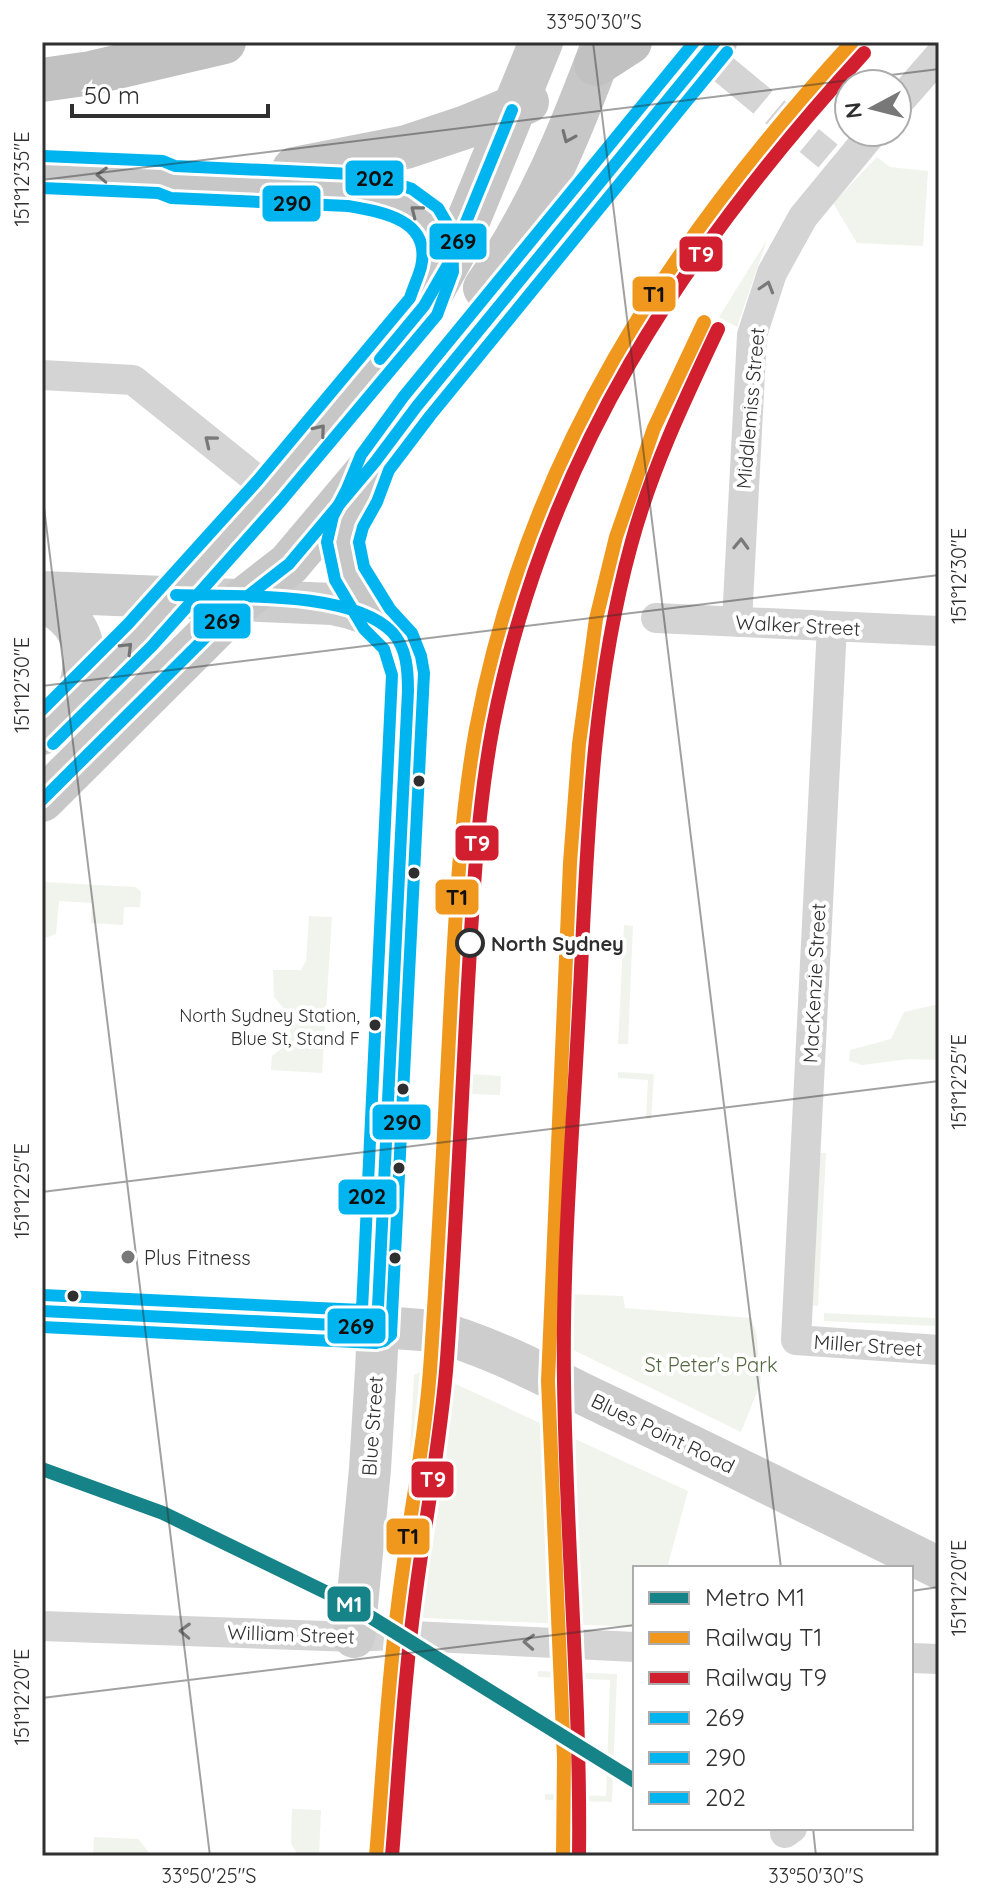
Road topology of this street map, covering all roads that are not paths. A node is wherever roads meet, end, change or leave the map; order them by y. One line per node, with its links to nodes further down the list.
1 (224, 42): 6 (highway)
2 (541, 42): 9 (main road)
3 (710, 48): 7 (street); 15 (main road)
4 (610, 49): 9 (main road); 19 (main road, one-way to 19)
5 (939, 56): 8 (street)
6 (42, 80)
7 (740, 83)
8 (913, 86)
9 (512, 110): 12 (main road); 13 (main road)
10 (853, 148): 22 (street, Middlemiss Street, one-way to 10)
11 (42, 172): 12 (main road, one-way to 11)
12 (162, 177): 13 (main road, one-way to 12)
13 (424, 306): 16 (main road, one-way to 13)
14 (42, 375): 16 (street, one-way to 14)
15 (375, 462): 19 (main road); 24 (main road)
16 (270, 490): 18 (main road)
17 (42, 592): 18 (main road)
18 (176, 595): 19 (main road); 26 (main road, one-way to 18)
19 (244, 599): 24 (main road); 28 (main road)
20 (42, 601): 26 (main road)
21 (656, 618): 22 (street, Walker Street)
22 (737, 622): 23 (street, Walker Street)
23 (832, 626): 25 (street, Walker Street); 31 (street, MacKenzie Street)
24 (388, 629): 30 (main road, Blue Street)
25 (939, 631)
26 (76, 700): 27 (main road)
27 (42, 733)
28 (42, 800)
29 (42, 1311): 30 (main road)
30 (377, 1327): 33 (main road, Blues Point Road); 35 (main road, Blue Street)
31 (796, 1340): 32 (street, Miller Street)
32 (939, 1350)
33 (939, 1568)
34 (42, 1626): 35 (street, William Street, one-way to 34)
35 (354, 1637): 36 (street, William Street, one-way to 35)
36 (633, 1647)
37 (913, 1658): 38 (street)
38 (939, 1659)

